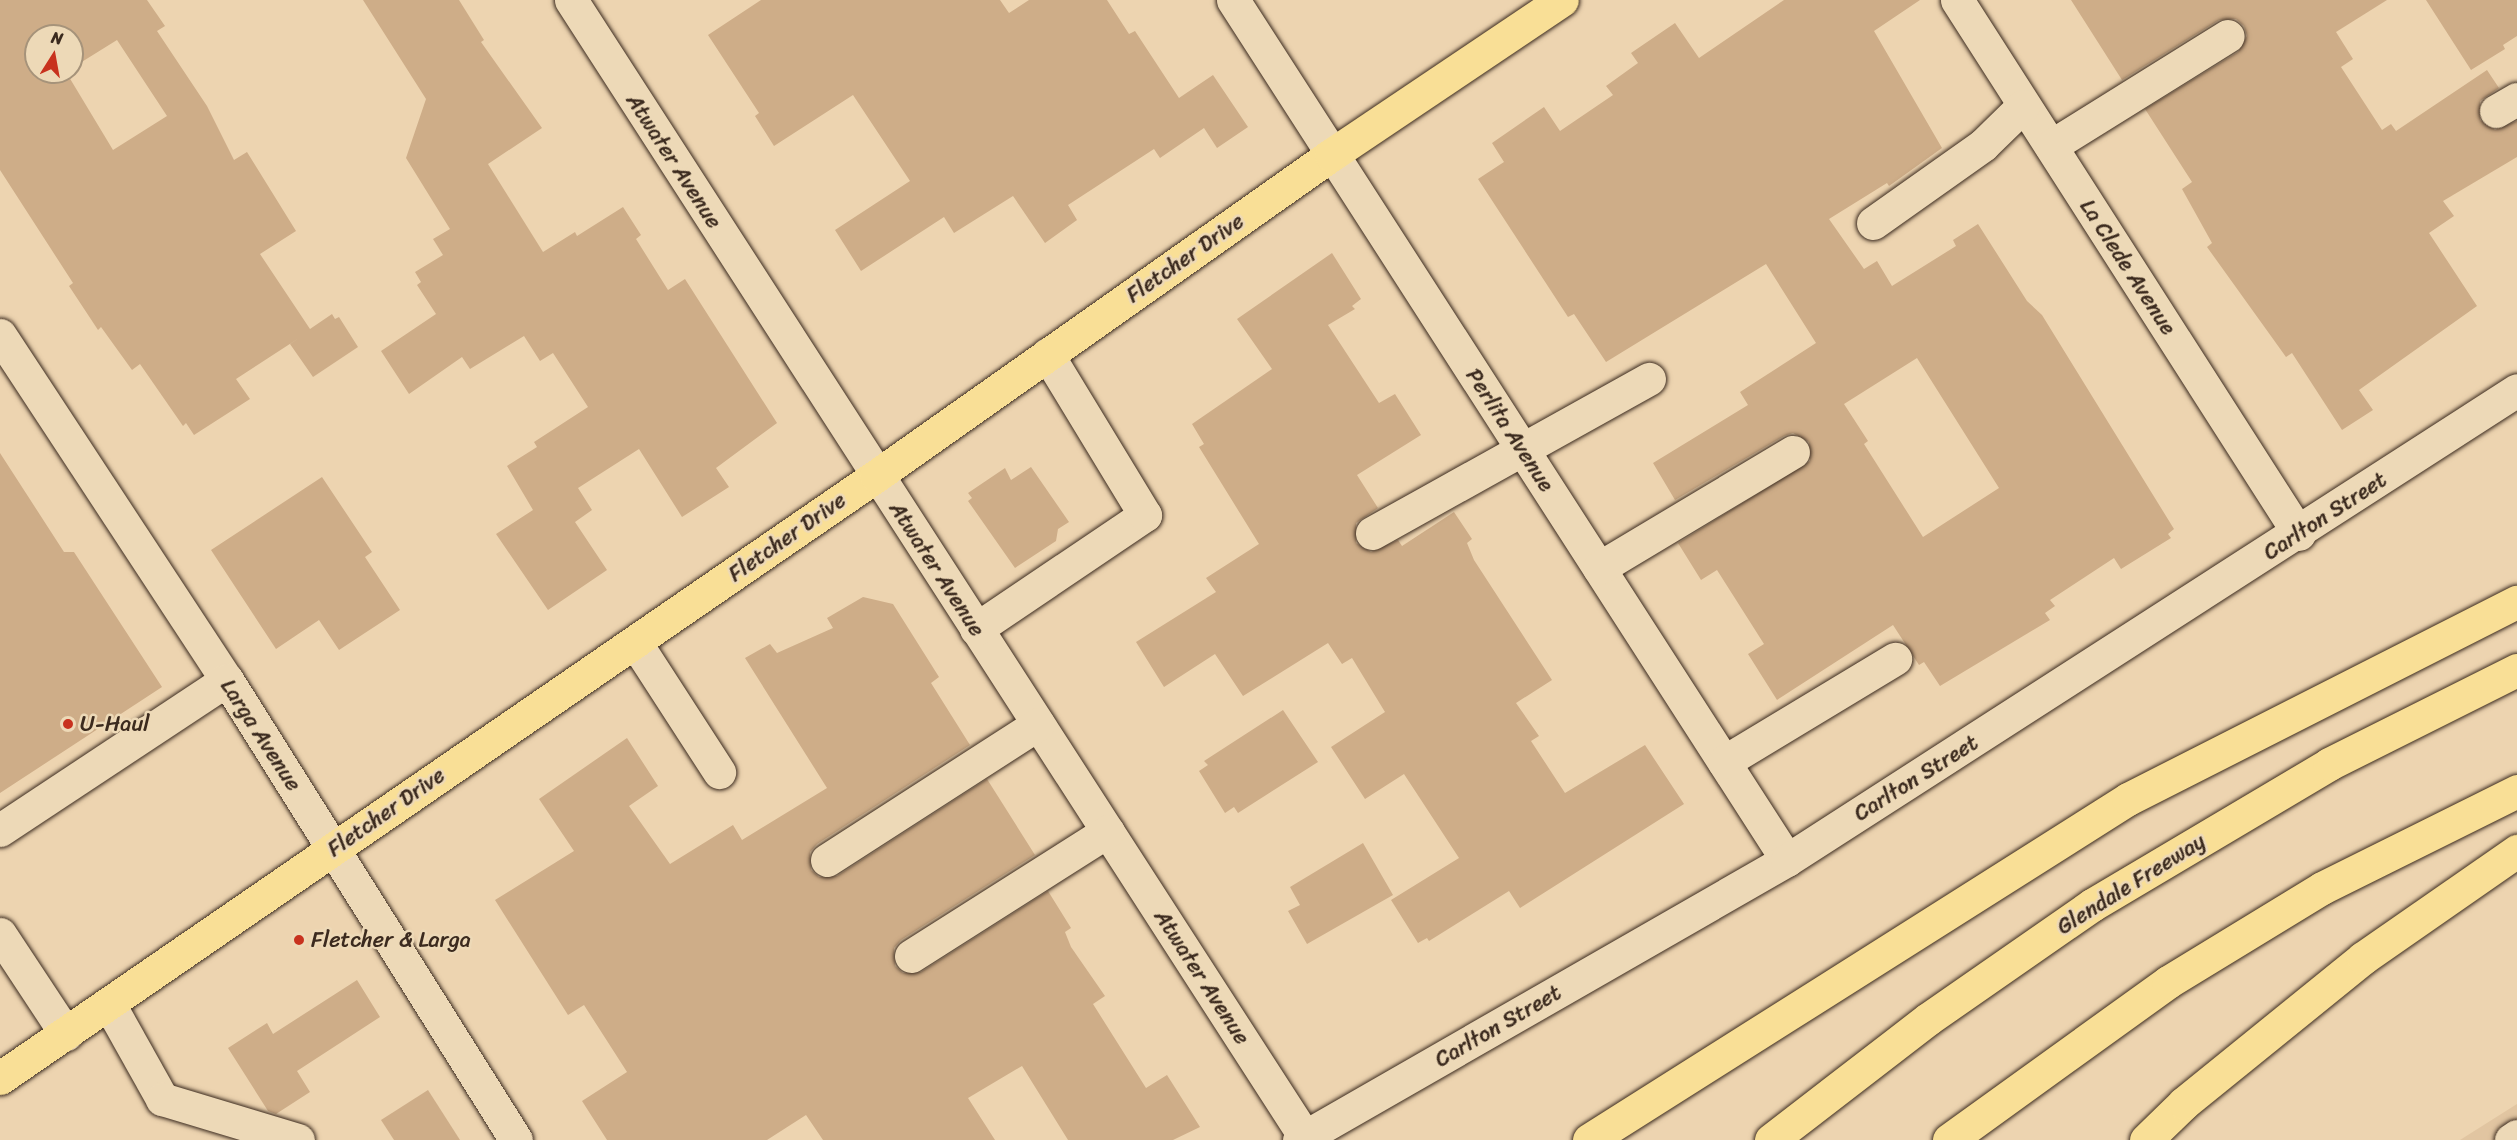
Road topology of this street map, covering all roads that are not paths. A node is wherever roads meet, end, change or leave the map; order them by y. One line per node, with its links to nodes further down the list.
1 (570, 0): 16 (street, Atwater Avenue)
2 (1233, 0): 8 (street, Perlita Avenue)
3 (1562, 0): 8 (main road, Fletcher Drive)
4 (1968, 4): 6 (street, La Clede Avenue)
5 (2228, 36): 7 (street)
6 (2023, 106): 7 (street, La Clede Avenue); 9 (street)
7 (2051, 146): 18 (street, La Clede Avenue)
8 (1331, 155): 11 (main road, Fletcher Drive); 14 (street, Perlita Avenue)
9 (1873, 223)
10 (0, 335): 25 (street, Larga Avenue)
11 (1047, 354): 16 (main road, Fletcher Drive); 21 (street)
12 (1649, 379): 14 (street)
13 (2517, 390): 18 (street, Carlton Street)
14 (1524, 451): 17 (street); 19 (street, Perlita Avenue)
15 (1793, 452): 19 (street)
16 (876, 476): 21 (street, Atwater Avenue); 22 (main road, Fletcher Drive)
17 (1372, 533)
18 (2299, 534): 35 (street, Carlton Street)
19 (1599, 568): 27 (street, Perlita Avenue)
20 (2517, 602): 45 (main road)
21 (976, 629): 26 (street, Atwater Avenue)
22 (635, 642): 28 (street); 32 (main road, Fletcher Drive)
23 (1895, 659): 27 (street)
24 (2517, 670): 46 (main road, Glendale Freeway)
25 (227, 680): 30 (street); 32 (street, Larga Avenue)
26 (1038, 724): 31 (street, Atwater Avenue); 34 (street)
27 (1724, 762): 35 (street, Perlita Avenue)
28 (719, 772)
29 (2517, 791): 47 (main road)
30 (0, 830)
31 (1108, 831): 37 (street); 42 (street, Atwater Avenue)
32 (333, 848): 38 (main road, Fletcher Drive); 44 (street, Larga Avenue)
33 (2517, 851): 48 (main road)
34 (827, 860)
35 (1787, 860): 42 (street, Carlton Street)
36 (0, 934): 39 (street)
37 (911, 956)
38 (109, 1004): 39 (main road, Fletcher Drive); 43 (street)
39 (66, 1034): 40 (main road, Fletcher Drive)
40 (4, 1078)
41 (2517, 1136): 49 (street)
42 (1302, 1139)
43 (298, 1140)
44 (516, 1140)
45 (1589, 1140)
46 (1771, 1140)
47 (1949, 1140)
48 (2146, 1140)
49 (2511, 1140)

